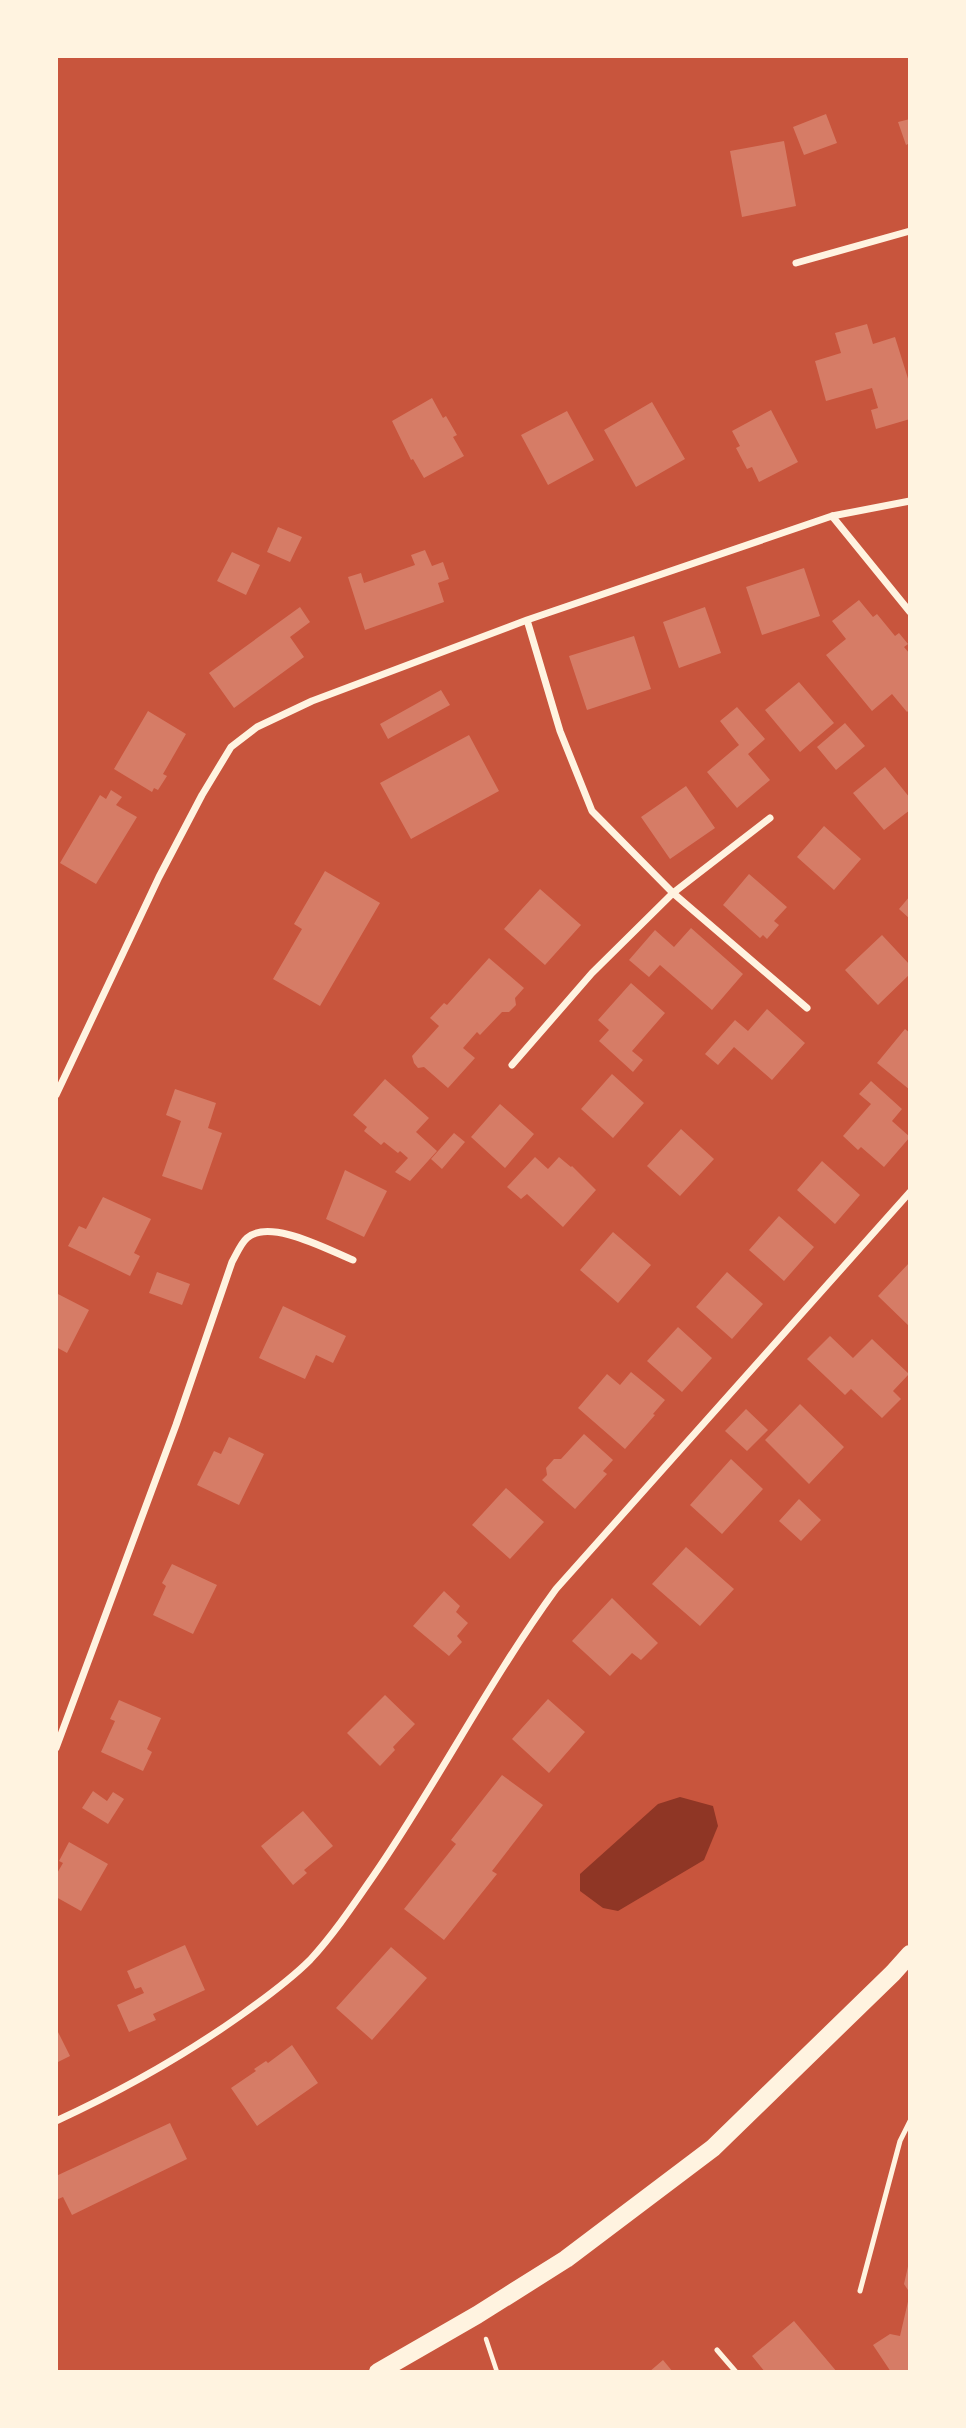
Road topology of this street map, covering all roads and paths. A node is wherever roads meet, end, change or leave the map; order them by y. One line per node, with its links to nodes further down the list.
1 (910, 231): 2 (street)
2 (796, 263)
3 (910, 501): 4 (street)
4 (832, 516): 5 (street); 6 (street)
5 (910, 612)
6 (527, 620): 8 (street); 11 (street)
7 (770, 818): 8 (street)
8 (673, 893): 9 (street); 10 (street)
9 (807, 1008)
10 (512, 1065)
11 (56, 1095)
12 (910, 1192): 16 (street)
13 (353, 1260): 14 (street)
14 (56, 1748)
15 (910, 1954): 19 (main road)
16 (56, 2121)
17 (910, 2121): 18 (lane)
18 (860, 2291)
19 (477, 2315): 21 (main road); 22 (path)
20 (717, 2350): 23 (lane)
21 (378, 2372)
22 (497, 2372)
23 (736, 2372)

